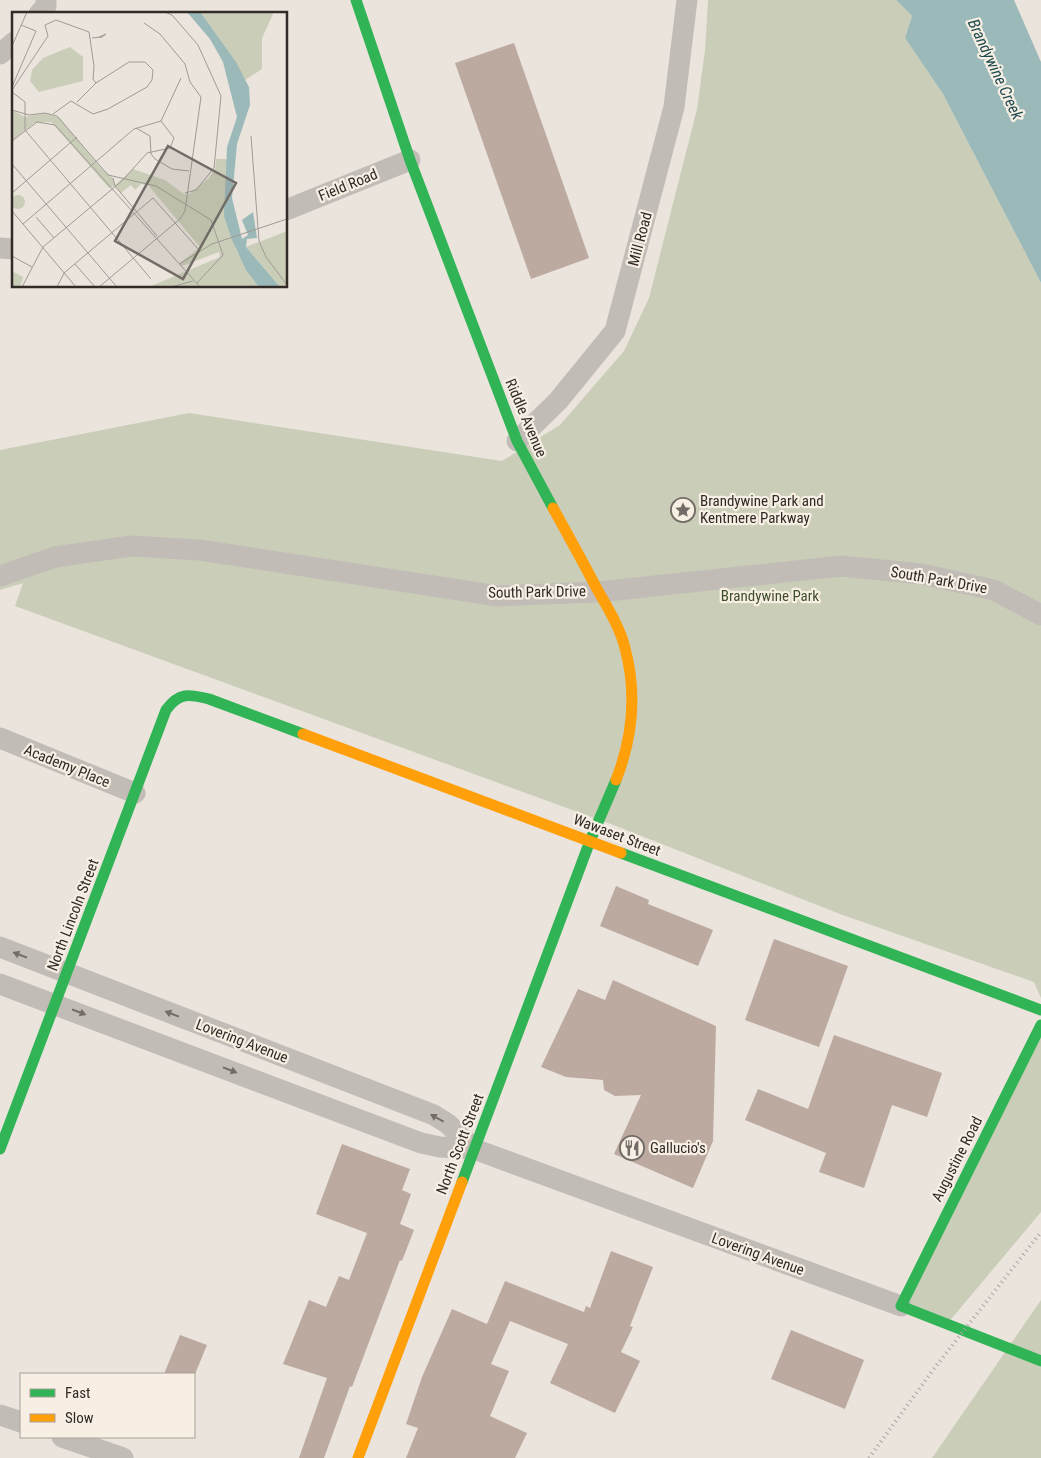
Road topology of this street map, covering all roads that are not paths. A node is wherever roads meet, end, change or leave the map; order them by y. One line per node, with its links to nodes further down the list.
1 (46, 0): 4 (street)
2 (356, 0): 7 (street, Riddle Avenue)
3 (687, 0): 9 (street, Mill Road)
4 (41, 12)
5 (12, 44): 6 (street)
6 (0, 54)
7 (410, 160): 8 (street, Field Road); 9 (street, Riddle Avenue)
8 (288, 209)
9 (517, 441): 11 (street, Riddle Avenue)
10 (0, 576): 11 (street, South Park Drive)
11 (598, 592): 12 (street, South Park Drive); 16 (street, Riddle Avenue)
12 (1041, 615)
13 (181, 697): 15 (street, North Lincoln Street); 16 (street, Wawaset Street)
14 (0, 738): 15 (street, Academy Place)
15 (135, 793): 18 (street, North Lincoln Street)
16 (590, 842): 21 (street, Wawaset Street); 24 (street, North Scott Street)
17 (0, 947): 18 (street, Lovering Avenue, one-way to 17)
18 (67, 973): 20 (street, North Lincoln Street); 24 (street, Lovering Avenue, one-way to 18)
19 (0, 984): 20 (street, Lovering Avenue)
20 (55, 1003): 23 (street, North Lincoln Street); 24 (street, Lovering Avenue, one-way to 24)
21 (1041, 1010)
22 (1041, 1025): 25 (street, Augustine Road)
23 (0, 1149)
24 (474, 1149): 25 (street, Lovering Avenue); 31 (street, North Scott Street)
25 (901, 1306): 26 (street, Lovering Avenue)
26 (1041, 1361)
27 (0, 1415): 28 (street)
28 (20, 1422)
29 (65, 1438): 30 (street)
30 (123, 1458)
31 (358, 1458)

